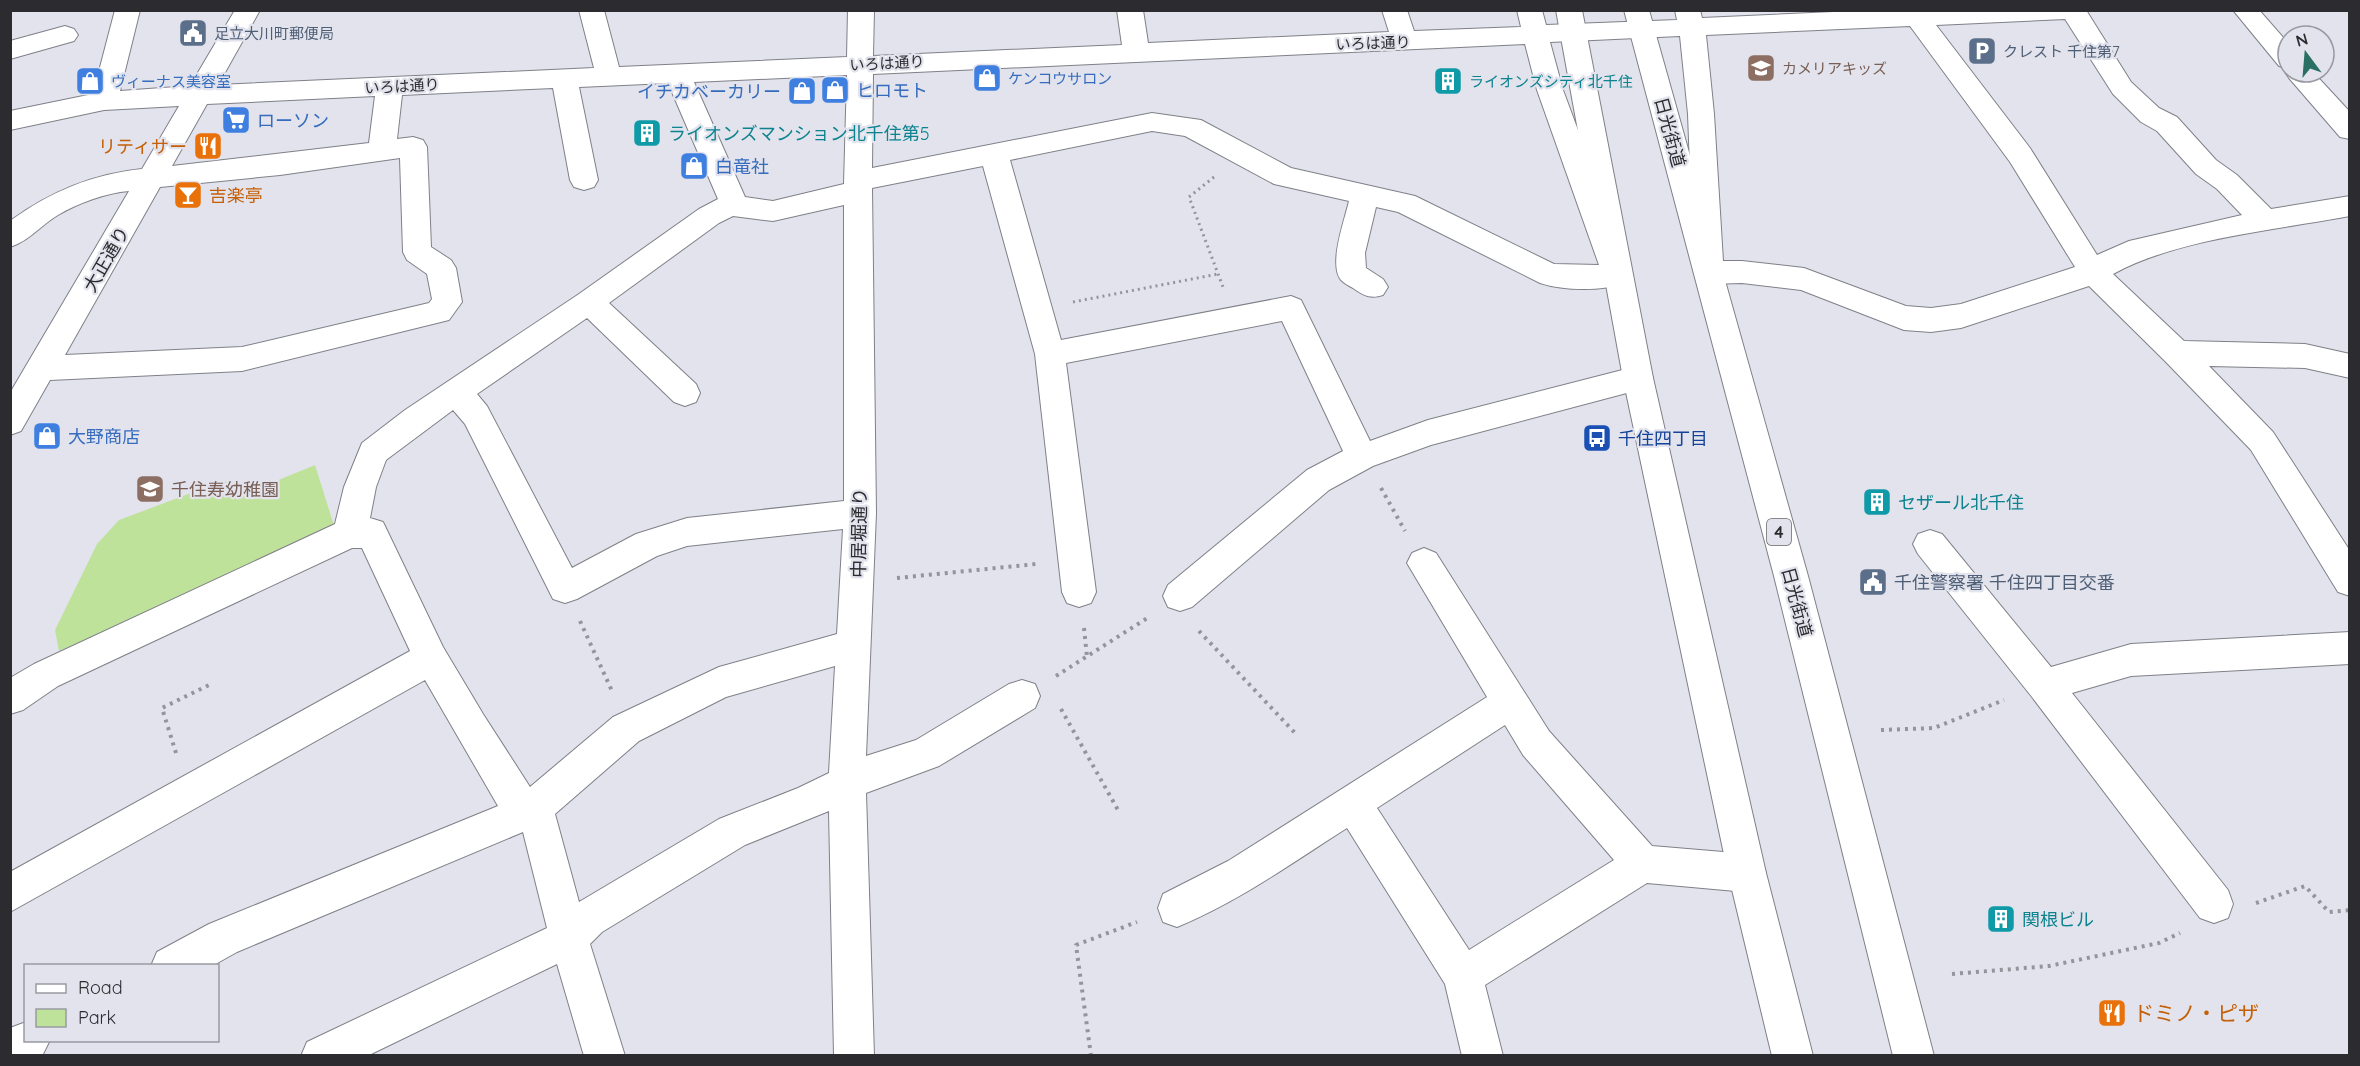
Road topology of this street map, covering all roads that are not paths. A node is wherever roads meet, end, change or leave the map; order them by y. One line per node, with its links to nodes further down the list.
1 (128, 10): 27 (main road)
2 (248, 10): 26 (main road, 大正通り)
3 (591, 10): 22 (main road)
4 (861, 10): 20 (main road, 中居堀通り)
5 (1131, 10): 19 (main road)
6 (1394, 10): 16 (main road)
7 (2073, 10): 9 (main road, いろは通り); 38 (main road)
8 (2245, 10): 17 (main road)
9 (2045, 11): 10 (main road, いろは通り)
10 (1916, 14): 11 (main road, いろは通り); 40 (main road)
11 (1690, 19): 12 (main road, いろは通り); 41 (main road)
12 (1639, 21): 14 (main road, いろは通り); 41 (main road, 日光街道 / 4)
13 (1532, 23): 14 (main road, いろは通り); 16 (main road, いろは通り); 42 (main road)
14 (1572, 23): 42 (main road)
15 (65, 35): 18 (main road)
16 (1405, 41): 19 (main road, いろは通り)
17 (2276, 46)
18 (10, 50)
19 (1136, 53): 20 (main road, いろは通り)
20 (859, 64): 21 (main road, いろは通り); 34 (main road, 中居堀通り)
21 (677, 74): 22 (main road, いろは通り); 36 (main road)
22 (609, 77): 23 (main road, いろは通り)
23 (564, 79): 25 (main road, いろは通り); 33 (main road)
24 (2309, 84): 29 (main road)
25 (390, 86): 26 (main road, いろは通り); 30 (main road)
26 (199, 96): 27 (main road, いろは通り); 32 (main road, 大正通り)
27 (104, 101): 28 (main road, いろは通り)
28 (10, 121)
29 (2349, 130)
30 (382, 151): 32 (main road); 48 (main road)
31 (994, 154): 34 (main road); 35 (main road); 46 (main road)
32 (153, 177): 39 (main road); 48 (main road, 大正通り)
33 (584, 180)
34 (858, 186): 36 (main road); 54 (main road, 中居堀通り)
35 (1365, 194): 42 (main road); 43 (main road)
36 (734, 202): 44 (main road)
37 (2349, 206): 38 (main road)
38 (2265, 221): 40 (main road)
39 (10, 236)
40 (2092, 271): 41 (main road); 45 (main road)
41 (1709, 273): 86 (main road, 日光街道 / 4)
42 (1617, 275): 49 (main road)
43 (1373, 287)
44 (589, 302): 50 (main road); 51 (main road)
45 (2177, 353): 47 (main road); 58 (main road)
46 (1050, 354): 53 (main road); 59 (main road)
47 (2349, 366)
48 (42, 368): 52 (main road, 大正通り)
49 (1638, 378): 53 (main road); 72 (main road)
50 (456, 392): 54 (main road); 55 (main road)
51 (685, 393)
52 (10, 422)
53 (1362, 457): 60 (main road)
54 (860, 513): 61 (main road, 中居堀通り)
55 (350, 533): 63 (main road); 66 (main road)
56 (1930, 544): 64 (main road)
57 (1424, 563): 67 (main road)
58 (2349, 581)
59 (1079, 592)
60 (1176, 599)
61 (855, 645): 68 (main road, 中居堀通り); 70 (main road)
62 (2349, 648): 64 (main road)
63 (431, 658): 70 (main road); 73 (main road)
64 (2044, 685): 75 (main road)
65 (1034, 689): 68 (main road)
66 (10, 698)
67 (1510, 702): 69 (main road); 71 (main road)
68 (847, 784): 76 (main road); 83 (main road, 中居堀通り)
69 (1352, 803): 74 (main road); 78 (main road)
70 (532, 810): 76 (main road); 77 (main road)
71 (1643, 864): 72 (main road); 78 (main road)
72 (1747, 873): 85 (main road)
73 (13, 883)
74 (1177, 908)
75 (2218, 909)
76 (569, 938): 81 (main road); 82 (main road)
77 (175, 964)
78 (1463, 976): 84 (main road)
79 (28, 1042): 80 (main road)
80 (10, 1051)
81 (321, 1056)
82 (605, 1056)
83 (854, 1056)
84 (1483, 1056)
85 (1793, 1056)
86 (1914, 1056)

